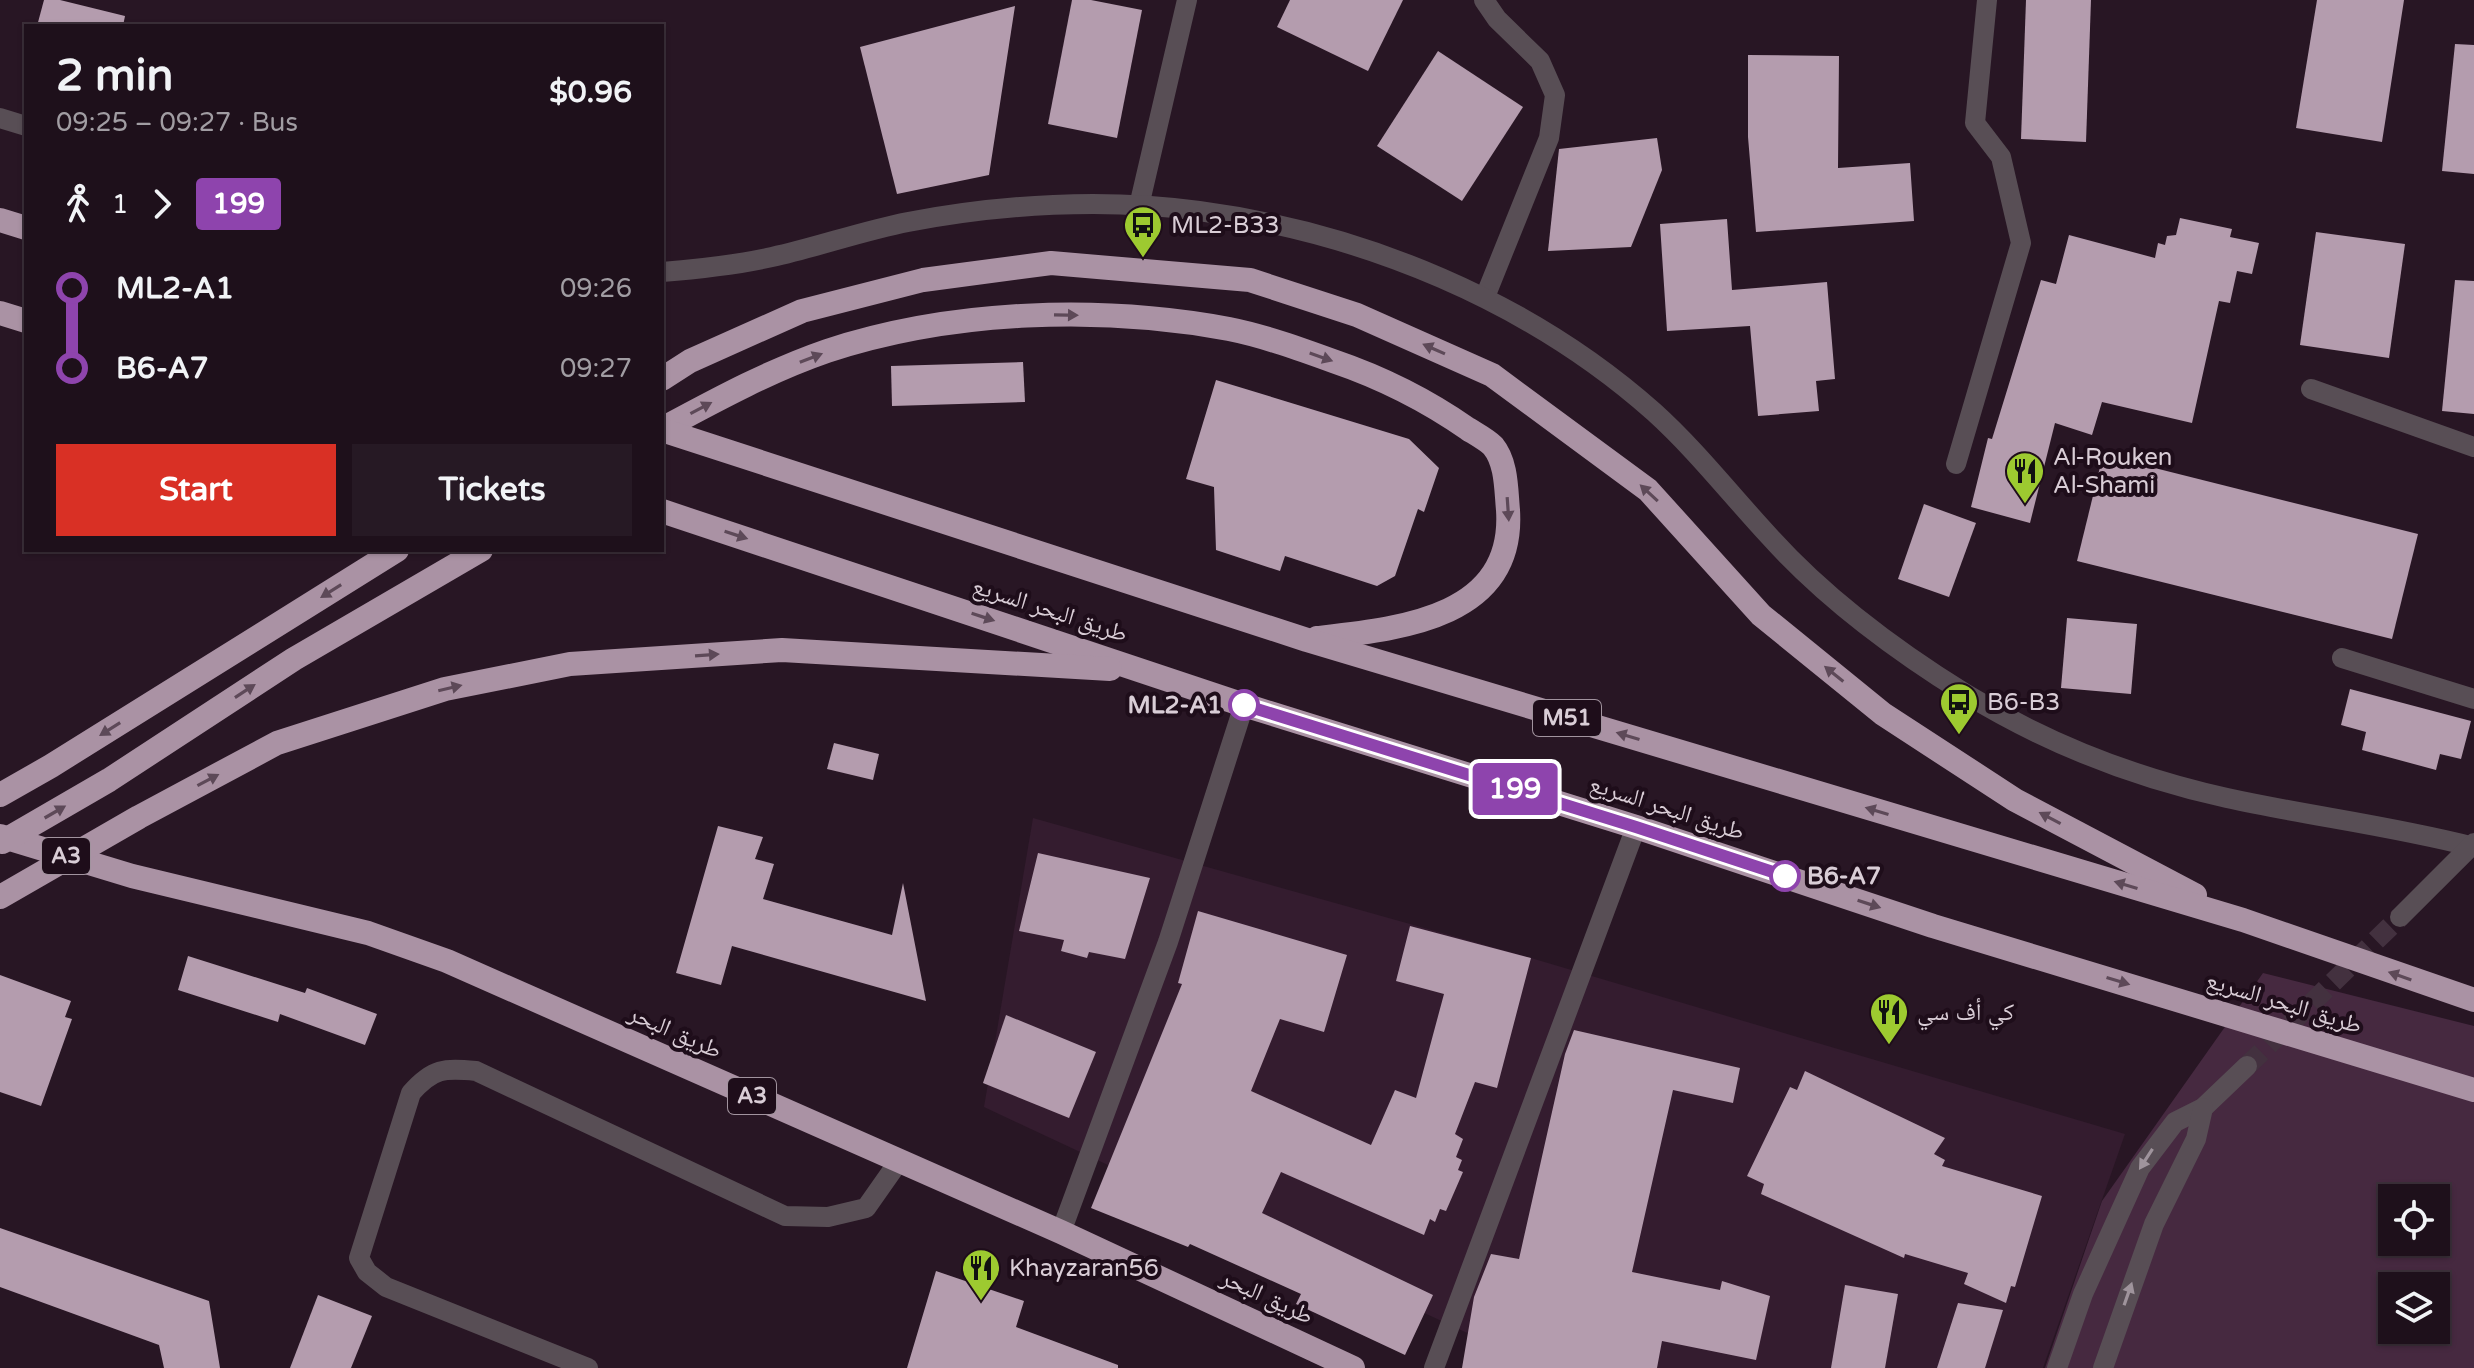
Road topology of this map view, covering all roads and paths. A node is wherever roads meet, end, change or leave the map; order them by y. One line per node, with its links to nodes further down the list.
1 (1187, 0): 6 (street)
2 (1484, 0): 10 (street)
3 (1987, 0): 18 (street)
4 (0, 118): 5 (street)
5 (24, 125)
6 (1139, 206): 9 (street); 10 (street)
7 (0, 220): 8 (highway)
8 (24, 227)
9 (664, 272)
10 (1485, 297): 30 (street)
11 (0, 313): 12 (highway)
12 (24, 320)
13 (664, 378): 33 (highway, one-way to 13)
14 (2311, 389): 17 (street)
15 (664, 428): 22 (highway, one-way to 22)
16 (664, 430): 22 (highway, M51)
17 (2474, 447)
18 (1956, 464)
19 (664, 512): 24 (highway, طريق البحر السريع, one-way to 24)
20 (394, 552): 27 (highway, one-way to 27)
21 (475, 554): 29 (highway, one-way to 21)
22 (1307, 640): 33 (highway, M51, one-way to 22)
23 (2342, 658): 25 (street)
24 (1144, 671): 26 (highway, طريق البحر السريع); 31 (highway, one-way to 24)
25 (2474, 699)
26 (1244, 705): 28 (highway, طريق البحر السريع); 39 (street)
27 (0, 795)
28 (1636, 827): 36 (highway, طريق البحر السريع, one-way to 36); 42 (street)
29 (0, 838): 38 (highway, طريق البحر / A3)
30 (2473, 845): 32 (street)
31 (0, 897)
32 (2400, 917)
33 (2243, 920): 34 (highway, M51, one-way to 33)
34 (2474, 1000)
35 (2247, 1066): 37 (street)
36 (2474, 1090)
37 (2203, 1108): 43 (street, one-way to 43); 44 (street, one-way to 37)
38 (899, 1161): 39 (highway, طريق البحر / A3); 40 (street)
39 (1061, 1232): 41 (highway, طريق البحر / A3)
40 (588, 1368)
41 (1353, 1368)
42 (1434, 1368)
43 (2057, 1368)
44 (2103, 1368)

